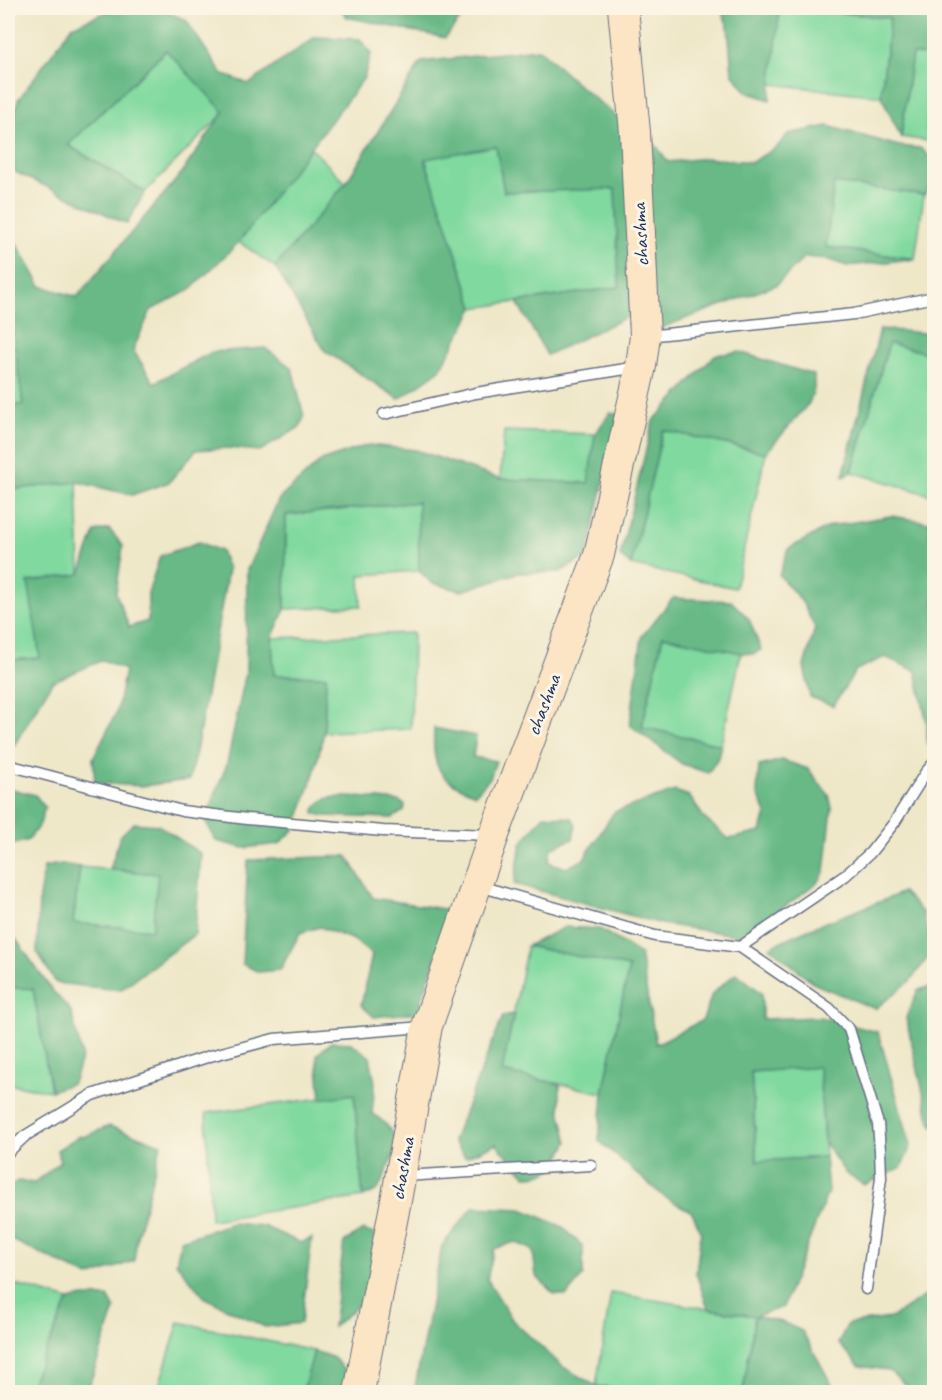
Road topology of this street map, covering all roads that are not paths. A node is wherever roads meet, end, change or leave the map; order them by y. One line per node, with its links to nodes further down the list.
1 (623, 8): 3 (street, сhashma)
2 (934, 297): 3 (lane)
3 (645, 336): 4 (street, сhashma)
4 (641, 366): 5 (lane); 8 (street, сhashma)
5 (384, 414)
6 (934, 763): 10 (lane)
7 (8, 765): 8 (lane)
8 (494, 835): 9 (street, сhashma)
9 (477, 885): 10 (lane); 11 (street, сhashma)
10 (740, 947): 15 (lane)
11 (427, 1026): 12 (lane); 14 (street, сhashma)
12 (8, 1152)
13 (591, 1165): 14 (lane)
14 (400, 1176): 16 (street, сhashma)
15 (866, 1289)
16 (359, 1392)

